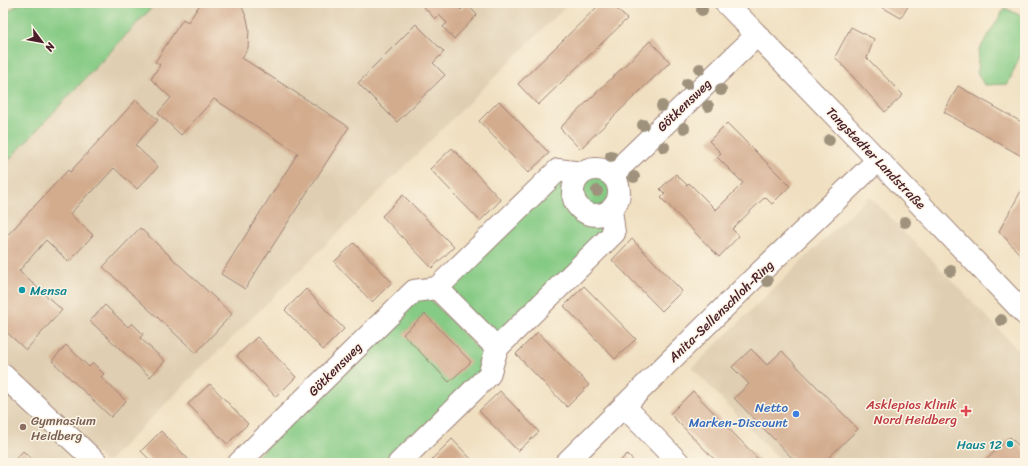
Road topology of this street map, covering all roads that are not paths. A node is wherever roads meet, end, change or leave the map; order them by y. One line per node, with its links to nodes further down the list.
1 (726, 3): 2 (street, Tangstedter Landstraße)
2 (757, 35): 3 (street, Tangstedter Landstraße); 5 (street, Götkensweg)
3 (878, 160): 8 (street, Tangstedter Landstraße); 11 (street, Anita-Sellenschloh-Ring)
4 (582, 173): 5 (street); 6 (street); 7 (street)
5 (612, 175): 6 (street)
6 (611, 210): 9 (street)
7 (438, 288): 9 (street); 13 (street, Götkensweg)
8 (1025, 314)
9 (497, 348): 14 (street)
10 (3, 375): 12 (street)
11 (624, 406): 15 (street, Anita-Sellenschloh-Ring); 16 (street)
12 (97, 463)
13 (239, 463)
14 (399, 463)
15 (566, 463)
16 (679, 463)

